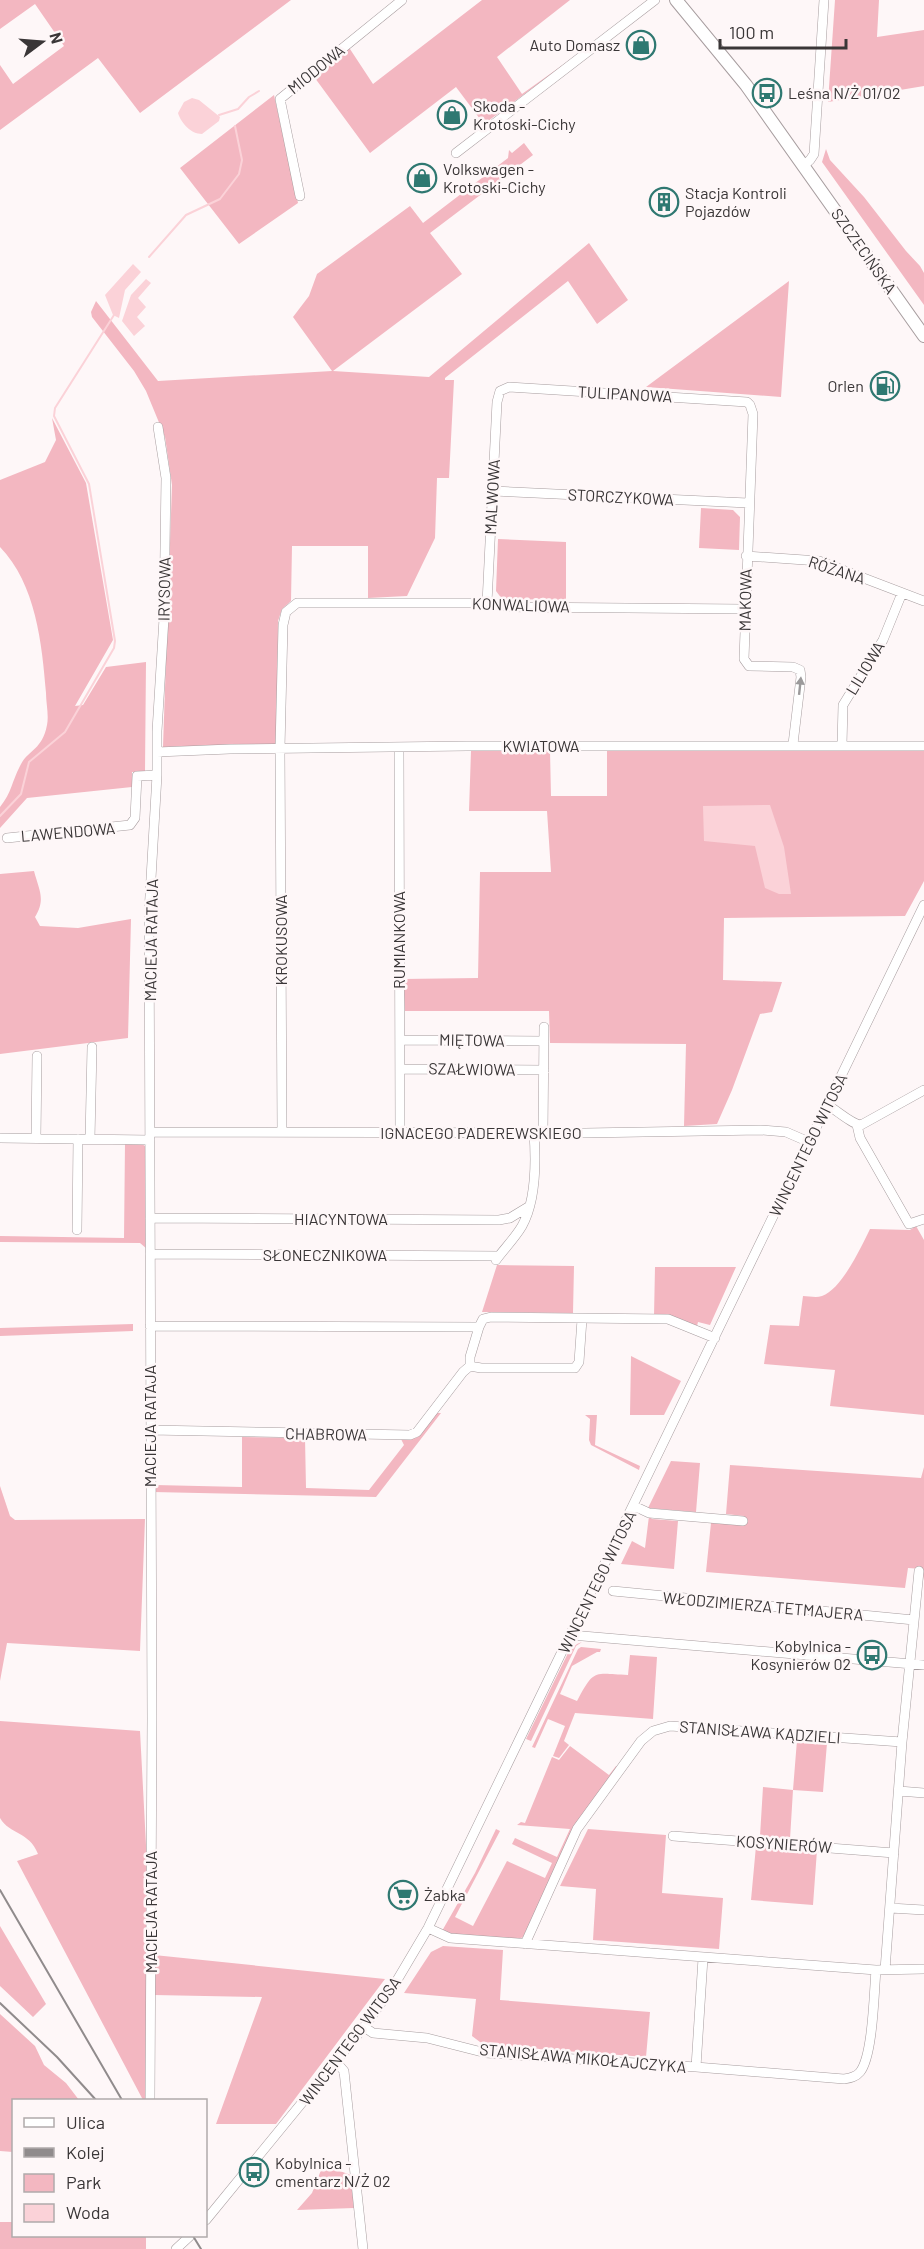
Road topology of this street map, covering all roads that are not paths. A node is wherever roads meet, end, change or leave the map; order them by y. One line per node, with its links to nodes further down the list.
1 (402, 0): 7 (street, MIODOWA)
2 (655, 0): 5 (street)
3 (676, 0): 6 (main road, SZCZECIŃSKA)
4 (824, 0): 6 (street)
5 (456, 153)
6 (803, 165): 8 (main road, SZCZECIŃSKA)
7 (300, 196)
8 (924, 336)
9 (500, 391): 10 (street, TULIPANOWA); 12 (street, MALWOWA)
10 (750, 405): 13 (street, MAKOWA)
11 (158, 427): 25 (street, IRYSOWA)
12 (493, 491): 13 (street, STORCZYKOWA); 18 (street, MALWOWA)
13 (748, 503): 14 (street, MAKOWA)
14 (746, 556): 15 (street, RÓŻANA); 19 (street, MAKOWA)
15 (902, 593): 16 (street, RÓŻANA); 21 (street, LILIOWA)
16 (924, 601)
17 (297, 603): 18 (street, KONWALIOWA); 23 (street, KROKUSOWA)
18 (487, 603): 19 (street, KONWALIOWA)
19 (744, 609): 20 (street, MAKOWA, one-way to 19)
20 (793, 744): 21 (street, KWIATOWA); 24 (street, KWIATOWA)
21 (842, 745): 22 (street, KWIATOWA)
22 (924, 746)
23 (280, 748): 24 (street, KWIATOWA); 25 (street, KWIATOWA); 39 (street, KROKUSOWA)
24 (399, 748): 30 (street, RUMIANKOWA)
25 (157, 752): 26 (street, MACIEJA RATAJA)
26 (157, 775): 27 (street, LAWENDOWA); 42 (street, MACIEJA RATAJA)
27 (7, 838)
28 (924, 905): 37 (street, WINCENTEGO WITOSA)
29 (544, 1027): 31 (street)
30 (400, 1040): 31 (street, MIĘTOWA); 34 (street, RUMIANKOWA)
31 (544, 1041): 35 (street)
32 (92, 1047): 46 (street)
33 (37, 1056): 44 (street)
34 (400, 1069): 35 (street, SZAŁWIOWA); 40 (street, RUMIANKOWA)
35 (544, 1070): 41 (street)
36 (924, 1090): 38 (street)
37 (827, 1105): 38 (street); 47 (street, WINCENTEGO WITOSA)
38 (857, 1125): 50 (street)
39 (282, 1132): 40 (street, IGNACEGO PADEREWSKIEGO); 42 (street, IGNACEGO PADEREWSKIEGO)
40 (400, 1132): 41 (street, IGNACEGO PADEREWSKIEGO)
41 (538, 1133): 47 (street, IGNACEGO PADEREWSKIEGO); 48 (street)
42 (150, 1136): 46 (street, IGNACEGO PADEREWSKIEGO); 49 (street, MACIEJA RATAJA)
43 (0, 1138): 44 (street, IGNACEGO PADEREWSKIEGO)
44 (36, 1138): 45 (street, IGNACEGO PADEREWSKIEGO)
45 (78, 1139): 46 (street, IGNACEGO PADEREWSKIEGO); 51 (street)
46 (90, 1139)
47 (809, 1142): 56 (street, WINCENTEGO WITOSA)
48 (528, 1207): 49 (street, HIACYNTOWA); 52 (street, SŁONECZNIKOWA)
49 (150, 1218): 52 (street, MACIEJA RATAJA)
50 (924, 1220)
51 (76, 1230)
52 (150, 1254): 54 (street, MACIEJA RATAJA)
53 (582, 1319): 55 (street); 56 (street); 57 (street)
54 (150, 1326): 55 (street); 58 (street, MACIEJA RATAJA)
55 (479, 1327): 57 (street, CHABROWA)
56 (715, 1338): 59 (street, WINCENTEGO WITOSA)
57 (470, 1366): 58 (street, CHABROWA)
58 (150, 1430): 83 (street, MACIEJA RATAJA)
59 (634, 1506): 60 (street); 65 (street, WINCENTEGO WITOSA)
60 (743, 1521)
61 (919, 1571): 62 (street)
62 (921, 1585): 64 (street)
63 (613, 1591): 64 (street, WŁODZIMIERZA TETMAJERA)
64 (914, 1620): 66 (street)
65 (572, 1635): 66 (street); 75 (street, WINCENTEGO WITOSA)
66 (910, 1664): 67 (street); 68 (street)
67 (924, 1665)
68 (902, 1742): 69 (street); 76 (street, STANISŁAWA KĄDZIELI)
69 (899, 1791): 70 (street); 72 (street)
70 (924, 1793)
71 (673, 1836): 72 (street, KOSYNIERÓW)
72 (894, 1853): 73 (street)
73 (890, 1908): 74 (street); 79 (street)
74 (924, 1910)
75 (428, 1928): 76 (street); 80 (street, WINCENTEGO WITOSA)
76 (525, 1944): 77 (street)
77 (704, 1958): 79 (street); 82 (street, STANISŁAWA MIKOŁAJCZYKA)
78 (924, 1969): 79 (street)
79 (881, 1970): 82 (street)
80 (364, 2027): 81 (street, WINCENTEGO WITOSA); 82 (street, STANISŁAWA MIKOŁAJCZYKA)
81 (336, 2062): 84 (street, WINCENTEGO WITOSA); 87 (street)
82 (696, 2067)
83 (150, 2099)
84 (207, 2216)
85 (188, 2237): 86 (street)
86 (176, 2249)
87 (363, 2249)

